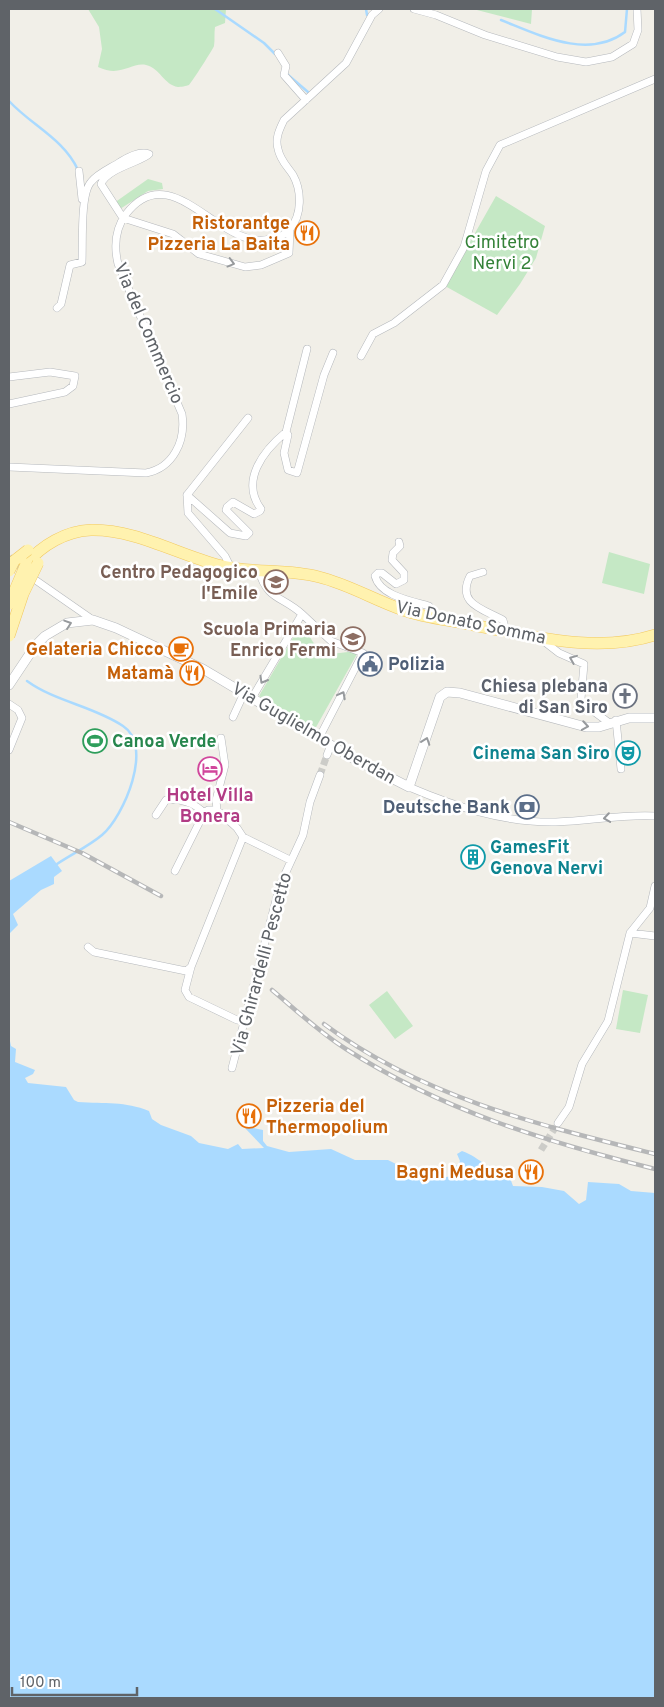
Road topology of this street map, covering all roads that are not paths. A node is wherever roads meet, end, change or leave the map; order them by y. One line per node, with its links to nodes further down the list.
1 (379, 9): 6 (street)
2 (414, 9): 3 (street)
3 (637, 9)
4 (278, 53): 6 (street)
5 (652, 80): 14 (street)
6 (306, 100): 10 (street)
7 (78, 171): 8 (street)
8 (84, 206): 9 (street); 11 (street)
9 (123, 218): 10 (street, Via del Commercio); 10 (street, one-way to 10); 19 (street, Via del Commercio)
10 (290, 230)
11 (57, 308)
12 (308, 350): 18 (street)
13 (333, 353): 18 (street)
14 (361, 356)
15 (9, 377): 16 (street)
16 (9, 404)
17 (248, 418): 20 (street)
18 (286, 432): 20 (street)
19 (9, 467)
20 (187, 494): 24 (street)
21 (58, 538): 23 (main road); 24 (main road, Via Donato Somma); 25 (main road, Via Donato Somma, bridge)
22 (399, 542): 31 (street)
23 (32, 564): 29 (main road, bridge); 34 (main road, bridge)
24 (231, 568): 26 (main road, Via Donato Somma)
25 (9, 571)
26 (259, 571): 30 (street); 31 (main road, Via Donato Somma)
27 (483, 572): 33 (street)
28 (34, 579): 32 (street)
29 (9, 604)
30 (302, 614): 38 (street, one-way to 38); 44 (street, one-way to 30)
31 (429, 616): 33 (main road, Via Donato Somma)
32 (93, 620): 37 (street, one-way to 32); 38 (street, Via Guglielmo Oberdan)
33 (506, 631): 36 (main road, Via Donato Somma)
34 (9, 636)
35 (655, 636): 36 (main road, Via Donato Somma)
36 (540, 637): 42 (street, one-way to 36)
37 (9, 684)
38 (248, 696): 40 (street); 44 (street, Via Guglielmo Oberdan)
39 (9, 704): 46 (street)
40 (233, 717)
41 (655, 718): 42 (street)
42 (612, 721): 48 (street); 50 (street, one-way to 42)
43 (221, 738): 51 (street)
44 (319, 738): 45 (street, Via Guglielmo Oberdan)
45 (331, 745): 47 (street); 50 (street, Via Guglielmo Oberdan)
46 (9, 750)
47 (327, 755)
48 (620, 769)
49 (320, 775): 56 (street, Via Ghirardelli Pescetto)
50 (409, 787): 54 (street, Via Guglielmo Oberdan, one-way to 50)
51 (217, 810): 52 (street); 55 (street, Via Ghirardelli Pescetto)
52 (204, 813): 53 (street); 57 (street)
53 (156, 815)
54 (655, 816)
55 (243, 837): 56 (street, Via Ghirardelli Pescetto); 62 (street)
56 (290, 860): 63 (street, Via Ghirardelli Pescetto)
57 (175, 871)
58 (655, 886): 59 (street)
59 (630, 933): 60 (street); 65 (street)
60 (655, 936)
61 (88, 947): 62 (street)
62 (191, 967): 63 (street)
63 (246, 1021): 64 (street, Via Ghirardelli Pescetto)
64 (232, 1068)
65 (558, 1123)

